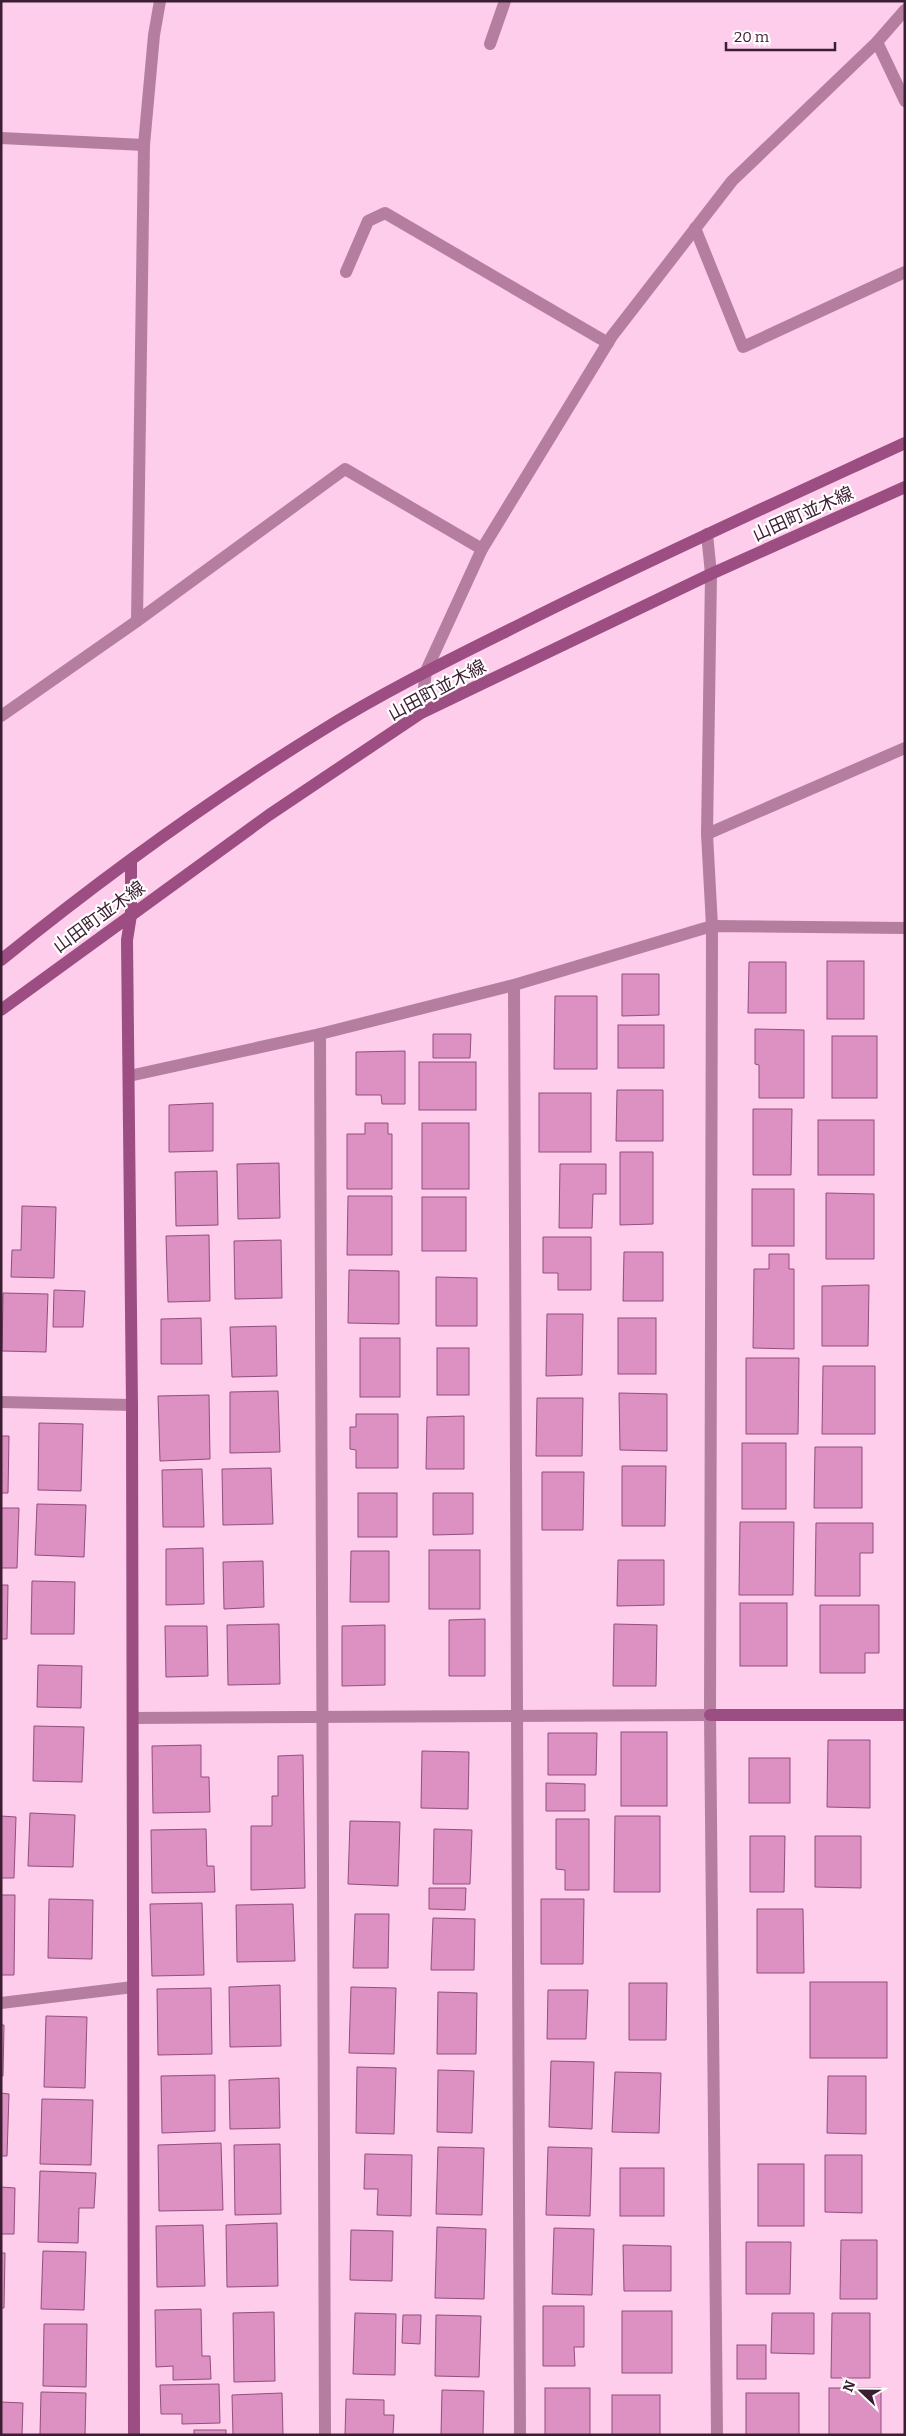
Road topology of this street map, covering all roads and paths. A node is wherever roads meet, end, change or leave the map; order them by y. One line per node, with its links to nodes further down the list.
1 (160, 1): 8 (street)
2 (506, 1): 5 (street)
3 (905, 10): 4 (street)
4 (877, 42): 6 (street); 9 (street)
5 (490, 44)
6 (905, 101)
7 (1, 138): 8 (street)
8 (144, 145): 18 (street)
9 (695, 228): 11 (street); 12 (street)
10 (346, 272): 12 (street)
11 (905, 272)
12 (608, 343): 16 (street)
13 (905, 443): 15 (street, 山田町並木線)
14 (905, 487): 17 (street, 山田町並木線)
15 (707, 534): 17 (street); 19 (street, 山田町並木線)
16 (482, 549): 18 (street); 19 (street)
17 (711, 574): 20 (street, 山田町並木線); 23 (street)
18 (137, 621): 21 (street)
19 (426, 671): 20 (street); 24 (street, 山田町並木線)
20 (421, 713): 25 (street, 山田町並木線)
21 (1, 716)
22 (905, 748): 23 (street)
23 (708, 834): 26 (street)
24 (131, 862): 25 (street); 28 (street, 山田町並木線)
25 (131, 915): 30 (street, 山田町並木線); 32 (street)
26 (712, 926): 27 (street); 29 (street); 37 (street)
27 (905, 928)
28 (1, 960)
29 (514, 985): 31 (street); 36 (street)
30 (3, 1005)
31 (320, 1034): 32 (street); 38 (street)
32 (130, 1076): 34 (street)
33 (1, 1402): 34 (street)
34 (132, 1405): 39 (street)
35 (905, 1714): 37 (street)
36 (517, 1716): 37 (street); 38 (street); 44 (street)
37 (710, 1716): 45 (street)
38 (323, 1717): 39 (street); 43 (street)
39 (133, 1718): 40 (street)
40 (134, 1987): 41 (street); 42 (street)
41 (1, 2003)
42 (134, 2435)
43 (325, 2435)
44 (520, 2435)
45 (717, 2435)

